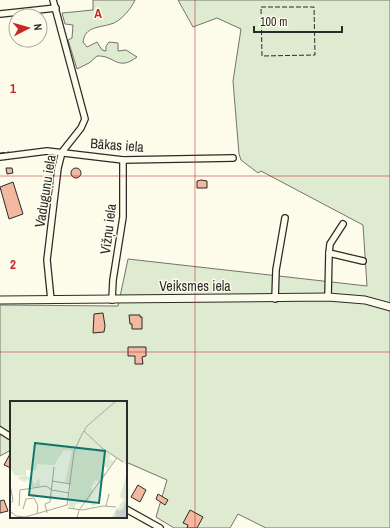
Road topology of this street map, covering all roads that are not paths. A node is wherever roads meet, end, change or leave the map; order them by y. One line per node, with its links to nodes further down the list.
1 (53, 0): 2 (street, Vaduguņu iela)
2 (56, 8): 3 (street); 4 (street, Vaduguņu iela)
3 (0, 14)
4 (62, 152): 5 (street, Bākas iela); 7 (street, Bākas iela); 15 (street, Vaduguņu iela)
5 (0, 157)
6 (233, 158): 7 (street, Bākas iela)
7 (123, 160): 16 (street, Vižņu iela)
8 (286, 218): 13 (street)
9 (343, 224): 10 (street)
10 (329, 253): 11 (street); 12 (street)
11 (363, 261)
12 (328, 297): 13 (main road, Veiksmes iela); 17 (main road, Veiksmes iela)
13 (276, 299): 16 (main road, Veiksmes iela)
14 (0, 300): 15 (main road, Veiksmes iela)
15 (51, 300): 16 (main road, Veiksmes iela)
16 (112, 300)
17 (390, 307)
18 (0, 430): 19 (street)
19 (10, 436)
20 (127, 510): 21 (street)
21 (160, 528)

